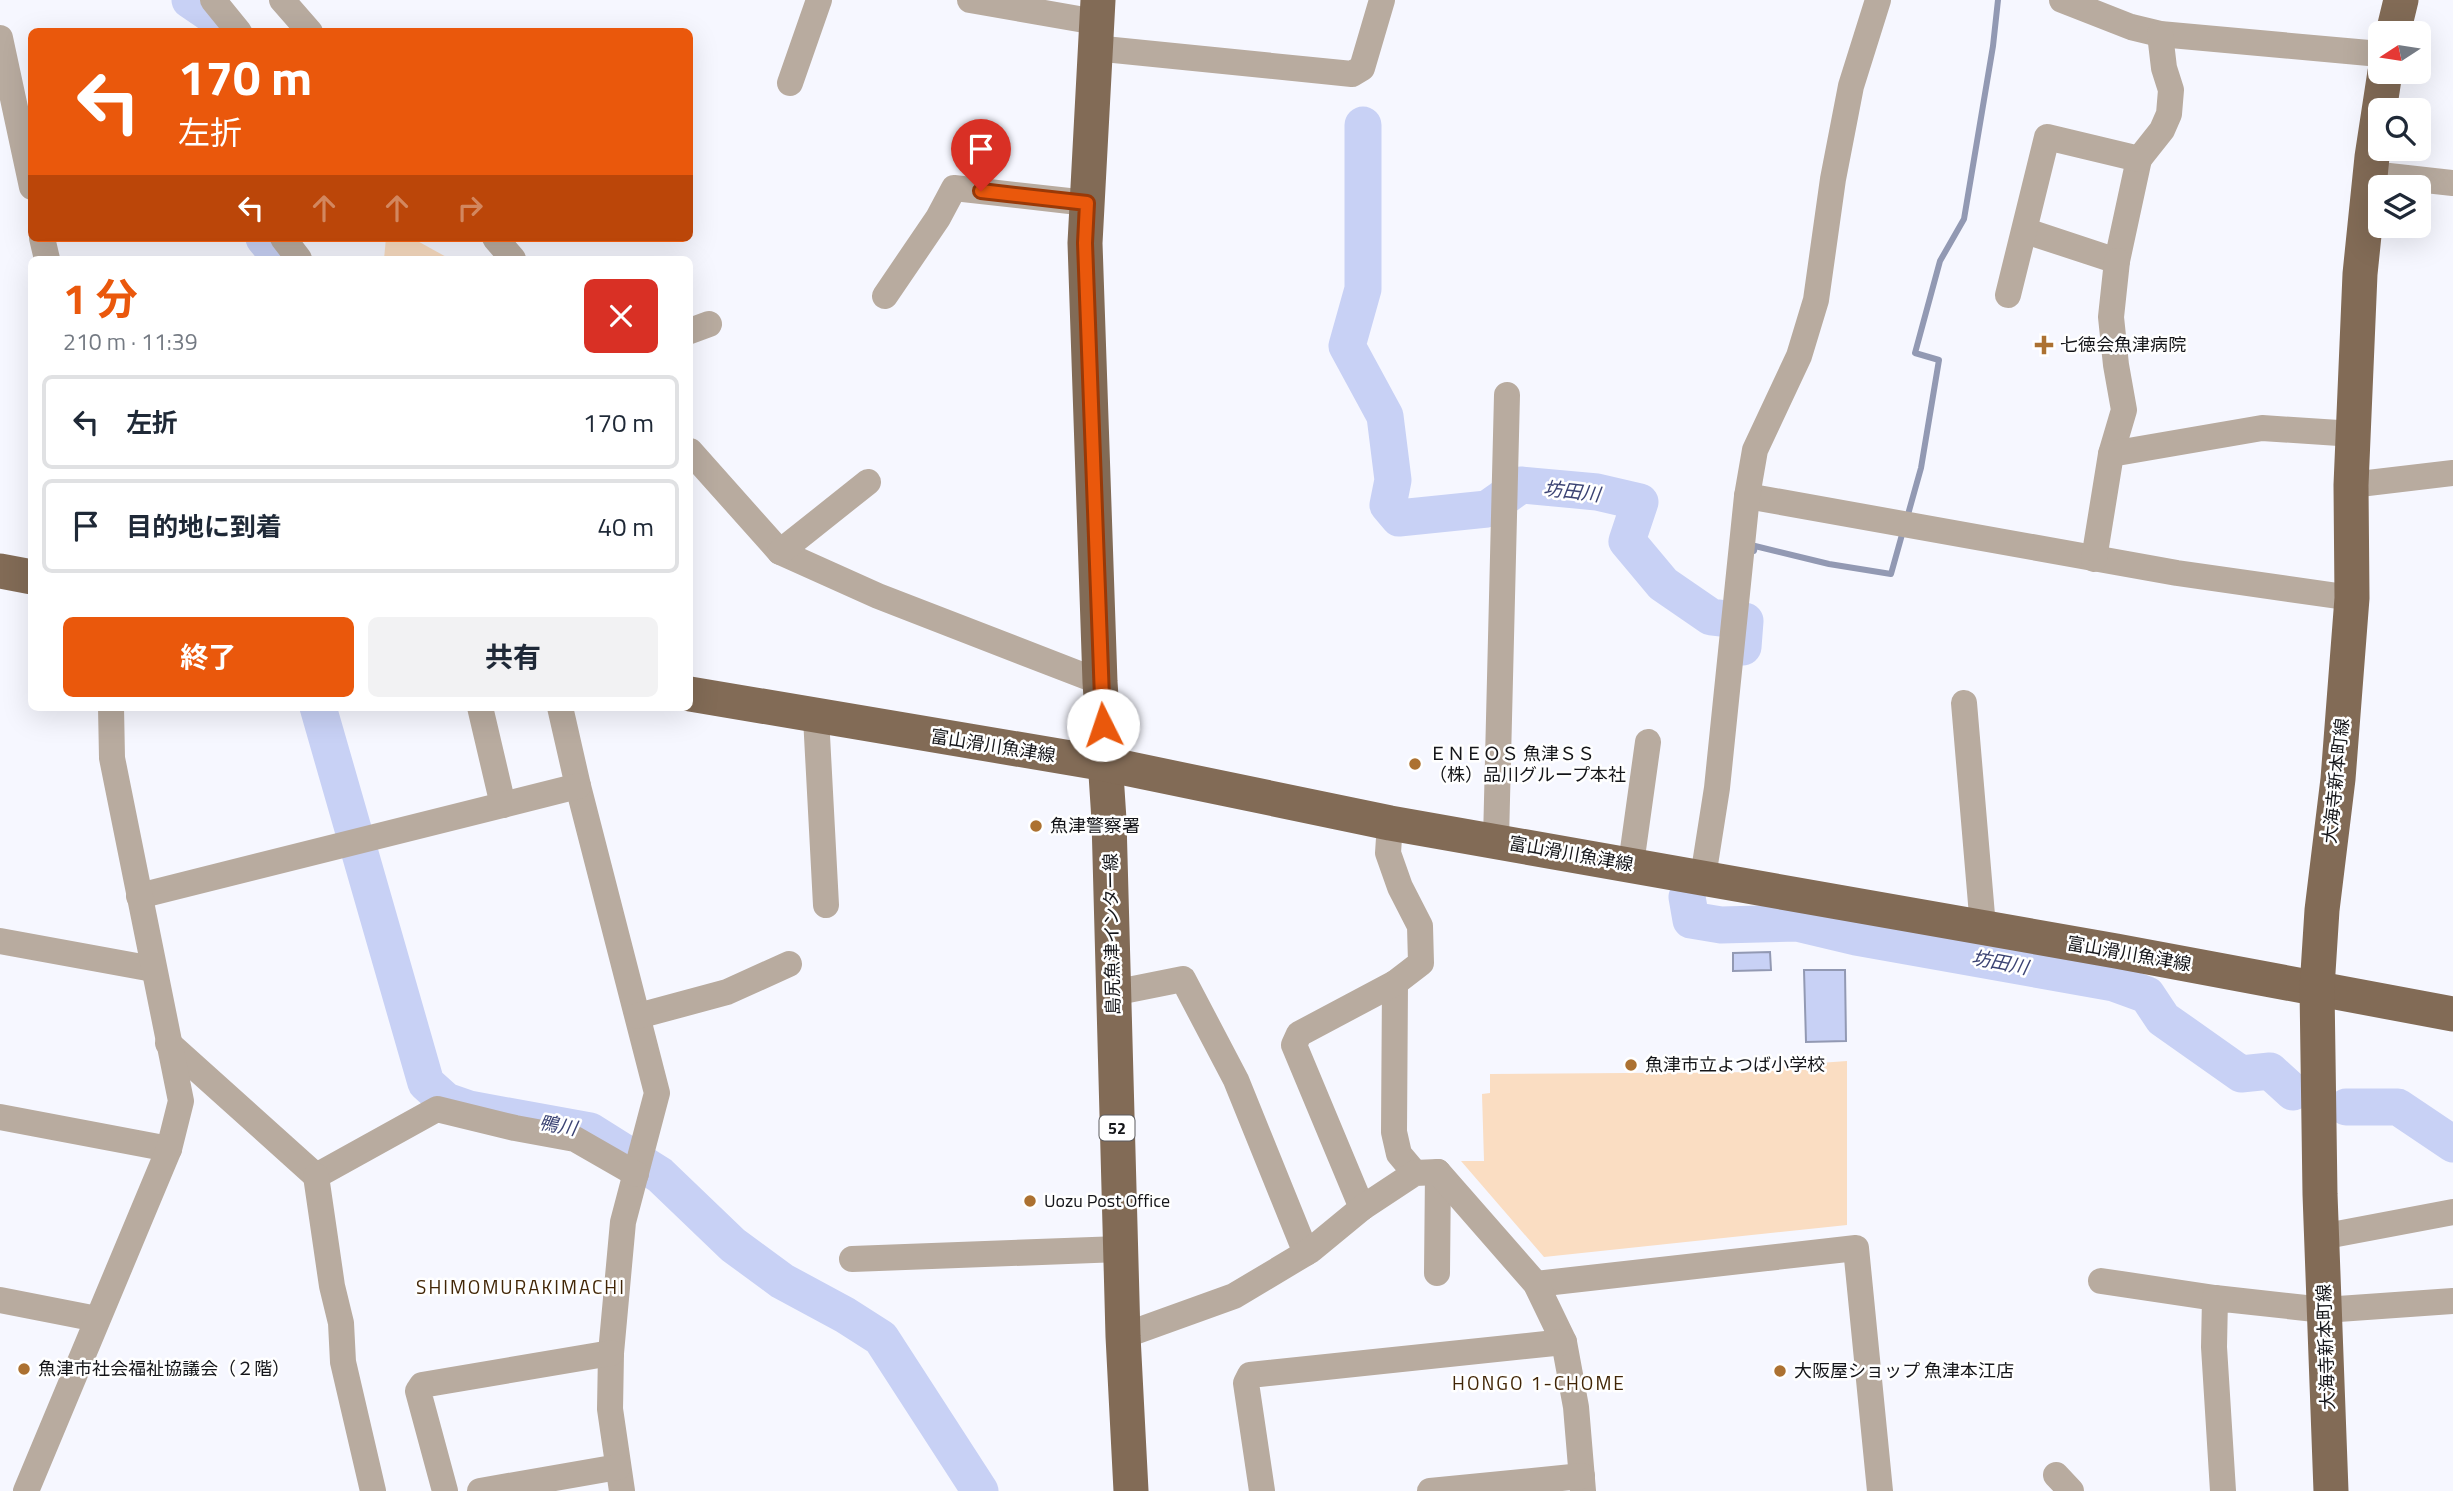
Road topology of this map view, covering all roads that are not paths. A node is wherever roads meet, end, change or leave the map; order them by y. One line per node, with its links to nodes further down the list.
1 (213, 0): 11 (street)
2 (282, 0): 12 (street)
3 (819, 0): 16 (street)
4 (970, 0): 10 (street)
5 (1382, 0): 10 (street)
6 (1878, 0): 38 (street)
7 (2062, 0): 13 (street)
8 (2401, 0): 9 (main road)
9 (2396, 21)
10 (1096, 24): 22 (main road, 島尻魚津インター線 / 52)
11 (237, 28)
12 (306, 28)
13 (2160, 34): 15 (street); 18 (street)
14 (0, 38): 19 (street)
15 (2368, 53)
16 (790, 83)
17 (2383, 84): 20 (main road, 大海寺新本町線)
18 (2139, 159): 23 (street); 28 (street)
19 (28, 168)
20 (2371, 174): 21 (street); 32 (main road, 大海寺新本町線)
21 (2453, 183)
22 (1087, 203): 30 (street); 44 (main road, 島尻魚津インター線 / 52)
23 (2026, 231): 28 (street); 29 (street)
24 (286, 242): 26 (street)
25 (498, 242): 27 (street)
26 (297, 256)
27 (510, 256)
28 (2117, 261): 34 (street)
29 (2008, 295)
30 (885, 296)
31 (1507, 395): 56 (street)
32 (2354, 434): 34 (street); 37 (main road, 大海寺新本町線)
33 (693, 454): 39 (street)
34 (2111, 454): 40 (street)
35 (2453, 473): 37 (street)
36 (868, 482): 39 (street)
37 (2351, 485): 43 (main road, 大海寺新本町線)
38 (1746, 496): 40 (street); 58 (street)
39 (780, 552): 44 (street)
40 (2094, 559): 43 (street)
41 (0, 571): 42 (main road)
42 (28, 576)
43 (2352, 598): 66 (main road, 大海寺新本町線)
44 (1100, 682): 52 (main road, 島尻魚津インター線 / 52)
45 (693, 695): 50 (main road, 富山滑川魚津線)
46 (1964, 703): 61 (street)
47 (111, 711): 59 (street)
48 (481, 711): 54 (street)
49 (561, 711): 53 (street)
50 (816, 717): 52 (main road, 富山滑川魚津線); 60 (street)
51 (1648, 741): 57 (street)
52 (1106, 765): 55 (main road, 富山滑川魚津線); 67 (main road, 島尻魚津インター線 / 52)
53 (578, 786): 54 (street); 69 (street)
54 (503, 805): 59 (street)
55 (1390, 823): 56 (main road, 富山滑川魚津線); 65 (street)
56 (1496, 840): 57 (main road, 富山滑川魚津線)
57 (1631, 864): 58 (main road, 富山滑川魚津線)
58 (1703, 877): 61 (main road, 富山滑川魚津線)
59 (139, 896): 64 (street)
60 (826, 905)
61 (1983, 928): 66 (main road, 富山滑川魚津線)
62 (0, 941): 64 (street)
63 (789, 964): 69 (street)
64 (153, 970): 70 (street)
65 (1395, 983): 73 (street); 76 (street)
66 (2317, 988): 68 (main road, 富山滑川魚津線); 78 (main road, 大海寺新本町線)
67 (1113, 993): 79 (main road, 島尻魚津インター線 / 52); 80 (street)
68 (2453, 1014)
69 (638, 1016): 74 (street)
70 (169, 1043): 72 (street); 75 (street)
71 (0, 1117): 72 (street)
72 (169, 1149): 89 (street)
73 (1427, 1172): 76 (street); 82 (street); 84 (street)
74 (636, 1174): 75 (street); 92 (street)
75 (316, 1177): 96 (street)
76 (1362, 1208): 80 (street)
77 (2453, 1212): 78 (street)
78 (2321, 1237): 88 (main road, 大海寺新本町線)
79 (1120, 1248): 81 (street); 90 (main road, 島尻魚津インター線 / 52)
80 (1306, 1253): 90 (street)
81 (852, 1259)
82 (1437, 1272)
83 (2101, 1281): 85 (street)
84 (1536, 1284): 91 (street); 102 (street)
85 (2215, 1298): 88 (street); 103 (street)
86 (0, 1300): 89 (street)
87 (2453, 1301): 88 (street)
88 (2324, 1310): 104 (main road, 大海寺新本町線)
89 (97, 1319): 95 (street)
90 (1123, 1336): 99 (main road, 島尻魚津インター線 / 52)
91 (1563, 1342): 94 (street); 100 (street)
92 (611, 1353): 93 (street); 97 (street)
93 (620, 1479): 98 (street)
94 (1582, 1483): 101 (street)
95 (26, 1491)
96 (373, 1491)
97 (445, 1491)
98 (480, 1491)
99 (1131, 1491)
100 (1262, 1491)
101 (1430, 1491)
102 (1880, 1491)
103 (2224, 1491)
104 (2332, 1491)

